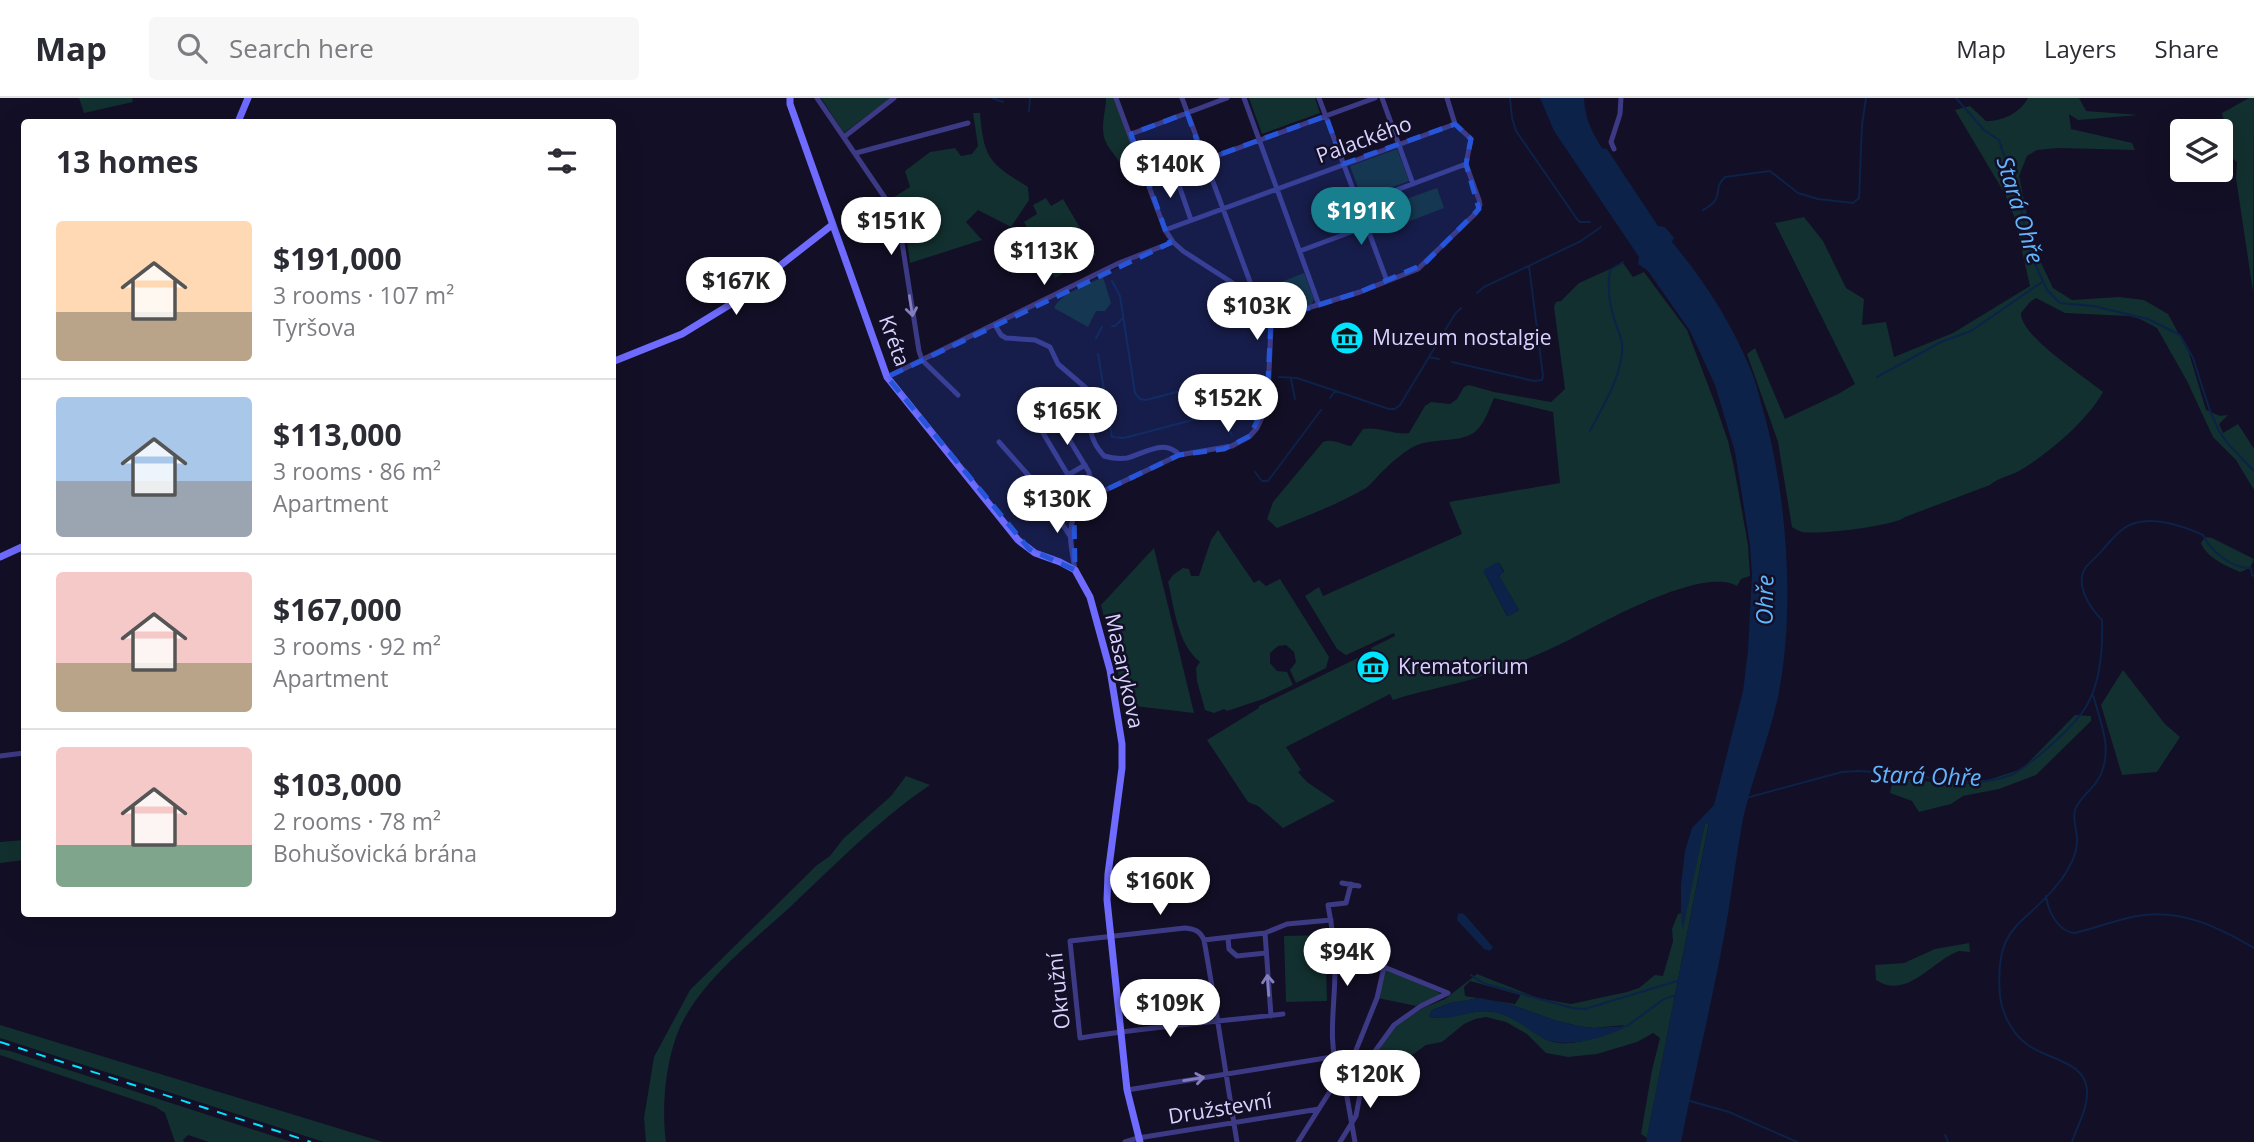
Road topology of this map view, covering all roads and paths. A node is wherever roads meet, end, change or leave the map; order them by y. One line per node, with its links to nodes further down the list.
1 (248, 98): 16 (street)
2 (790, 98): 36 (street, Kréta)
3 (817, 98): 20 (street, Kréta)
4 (894, 98): 20 (street)
5 (1116, 98): 19 (street)
6 (1182, 98): 14 (street)
7 (1227, 98): 14 (street)
8 (1244, 98): 21 (street)
9 (1319, 98): 15 (street)
10 (1375, 98): 15 (street)
11 (1382, 98): 22 (street)
12 (1447, 98): 18 (street)
13 (1621, 98): 23 (street)
14 (1187, 113): 19 (street); 25 (street)
15 (1326, 116): 21 (street); 26 (street)
16 (239, 119)
17 (968, 123): 24 (street)
18 (1455, 124): 22 (street, Palackého); 27 (street)
19 (1131, 134): 29 (street)
20 (844, 137): 24 (street, Kréta)
21 (1260, 139): 25 (street); 31 (street)
22 (1399, 143): 26 (street, Palackého); 30 (street)
23 (1614, 149)
24 (856, 153): 34 (street, Kréta)
25 (1204, 160): 28 (street); 33 (street)
26 (1343, 164): 31 (street, Palackého); 32 (street)
27 (1466, 164): 30 (street); 42 (street)
28 (1174, 171): 29 (street); 35 (street)
29 (1148, 181): 39 (street)
30 (1413, 184): 32 (street)
31 (1277, 189): 33 (street, Palackého); 41 (street)
32 (1359, 204): 37 (street)
33 (1222, 209): 35 (street, Palackého); 43 (street)
34 (898, 217): 38 (street); 48 (street, Kréta, one-way to 48)
35 (1191, 220): 39 (street, Palackého)
36 (832, 225): 47 (street); 49 (street, Kréta)
37 (1367, 226): 41 (street); 42 (street)
38 (873, 228)
39 (1165, 230): 40 (street)
40 (1173, 242): 43 (street); 46 (street)
41 (1300, 251): 44 (street)
42 (1387, 281): 44 (street)
43 (1256, 298): 45 (street)
44 (1319, 305): 45 (street)
45 (1269, 320): 54 (street)
46 (995, 325): 48 (street); 51 (street)
47 (616, 360)
48 (922, 360): 49 (street); 50 (street)
49 (887, 377): 60 (street, Kréta)
50 (958, 395)
51 (1087, 407): 52 (street); 54 (street)
52 (1059, 423): 55 (street); 55 (street)
53 (999, 442): 57 (street)
54 (1178, 455): 56 (street)
55 (1085, 465): 56 (street)
56 (1093, 496): 57 (street)
57 (1070, 536): 60 (street)
58 (21, 547): 59 (street)
59 (0, 557)
60 (1075, 570): 68 (street, Masarykova)
61 (21, 753): 62 (street)
62 (0, 756)
63 (1342, 883): 64 (street)
64 (1351, 884): 65 (street); 66 (street)
65 (1359, 886)
66 (1331, 920): 67 (street); 76 (street)
67 (1265, 933): 69 (street); 71 (street)
68 (1110, 936): 70 (street); 75 (street); 75 (street, Okružní)
69 (1228, 938): 70 (street); 71 (street)
70 (1204, 940): 74 (street)
71 (1266, 953): 73 (street, one-way to 71)
72 (1283, 1014): 73 (street)
73 (1271, 1016): 74 (street)
74 (1217, 1021): 75 (street); 77 (street)
75 (1119, 1032): 79 (street)
76 (1332, 1057): 77 (street); 78 (street)
77 (1226, 1074): 79 (street, one-way to 77); 81 (street)
78 (1341, 1078): 80 (street); 82 (street); 82 (street)
79 (1127, 1090): 83 (street)
80 (1319, 1109): 81 (street, Družstevní); 86 (street)
81 (1234, 1123): 83 (street, Družstevní); 85 (street)
82 (1353, 1123): 87 (street); 88 (street)
83 (1139, 1140): 84 (street, Družstevní)
84 (1125, 1142)
85 (1237, 1142)
86 (1298, 1142)
87 (1340, 1142)
88 (1355, 1142)

